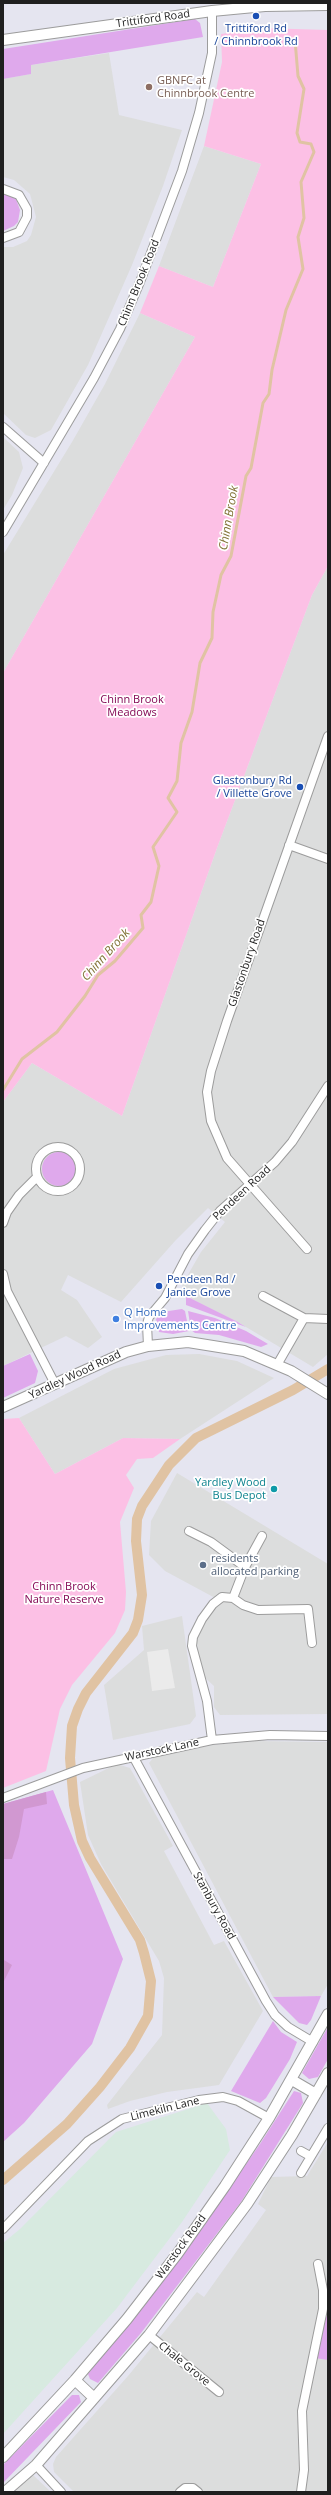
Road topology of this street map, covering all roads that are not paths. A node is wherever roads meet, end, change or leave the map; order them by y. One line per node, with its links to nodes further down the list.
1 (328, 5): 2 (street, Trittiford Road)
2 (212, 12): 3 (street, Trittiford Road); 7 (street, Chinn Brook Road)
3 (3, 40)
4 (3, 189): 5 (street)
5 (3, 238)
6 (3, 427): 7 (street)
7 (44, 463): 8 (street, Chinn Brook Road)
8 (3, 532)
9 (328, 736): 10 (street, Glastonbury Road)
10 (325, 753): 11 (street, Glastonbury Road)
11 (289, 846): 12 (street); 15 (street, Glastonbury Road)
12 (328, 858)
13 (328, 1086): 15 (street, Pendeen Road)
14 (37, 1177): 14 (street); 16 (street)
15 (249, 1185): 17 (street, Glastonbury Road); 22 (street, Pendeen Road)
16 (3, 1223)
17 (306, 1249)
18 (3, 1274): 24 (street)
19 (263, 1296): 20 (street)
20 (304, 1318): 21 (street); 23 (street)
21 (328, 1319)
22 (148, 1346): 23 (street, Yardley Wood Road); 24 (street, Yardley Wood Road)
23 (278, 1365): 25 (street, Yardley Wood Road)
24 (55, 1384): 26 (street, Yardley Wood Road)
25 (328, 1394)
26 (3, 1407)
27 (189, 1531): 29 (street)
28 (262, 1536): 29 (street)
29 (245, 1567): 30 (street)
30 (233, 1598): 31 (street); 33 (street)
31 (312, 1643)
32 (328, 1736): 33 (street, Warstock Lane)
33 (212, 1740): 34 (street, Warstock Lane)
34 (133, 1756): 35 (street, Warstock Lane); 37 (street, Stanbury Road)
35 (3, 1798)
36 (328, 2014): 37 (street, Warstock Road)
37 (313, 2042): 39 (street, Warstock Road)
38 (328, 2073): 40 (street)
39 (292, 2080): 40 (street); 41 (street, Warstock Road)
40 (316, 2094): 49 (street)
41 (269, 2118): 46 (street, Limekiln Lane); 50 (street, Warstock Road)
42 (328, 2128): 44 (street)
43 (301, 2151): 44 (street)
44 (310, 2156): 45 (street)
45 (301, 2173)
46 (3, 2229)
47 (318, 2264): 48 (street)
48 (325, 2309): 59 (street)
49 (149, 2335): 51 (street, Chale Grove); 52 (street)
50 (75, 2380): 52 (street); 53 (street, Warstock Road)
51 (219, 2392)
52 (94, 2398): 54 (street)
53 (3, 2457)
54 (36, 2464): 55 (street); 56 (street)
55 (5, 2492)
56 (61, 2492)
57 (180, 2492): 58 (street)
58 (198, 2492)
59 (301, 2492)

